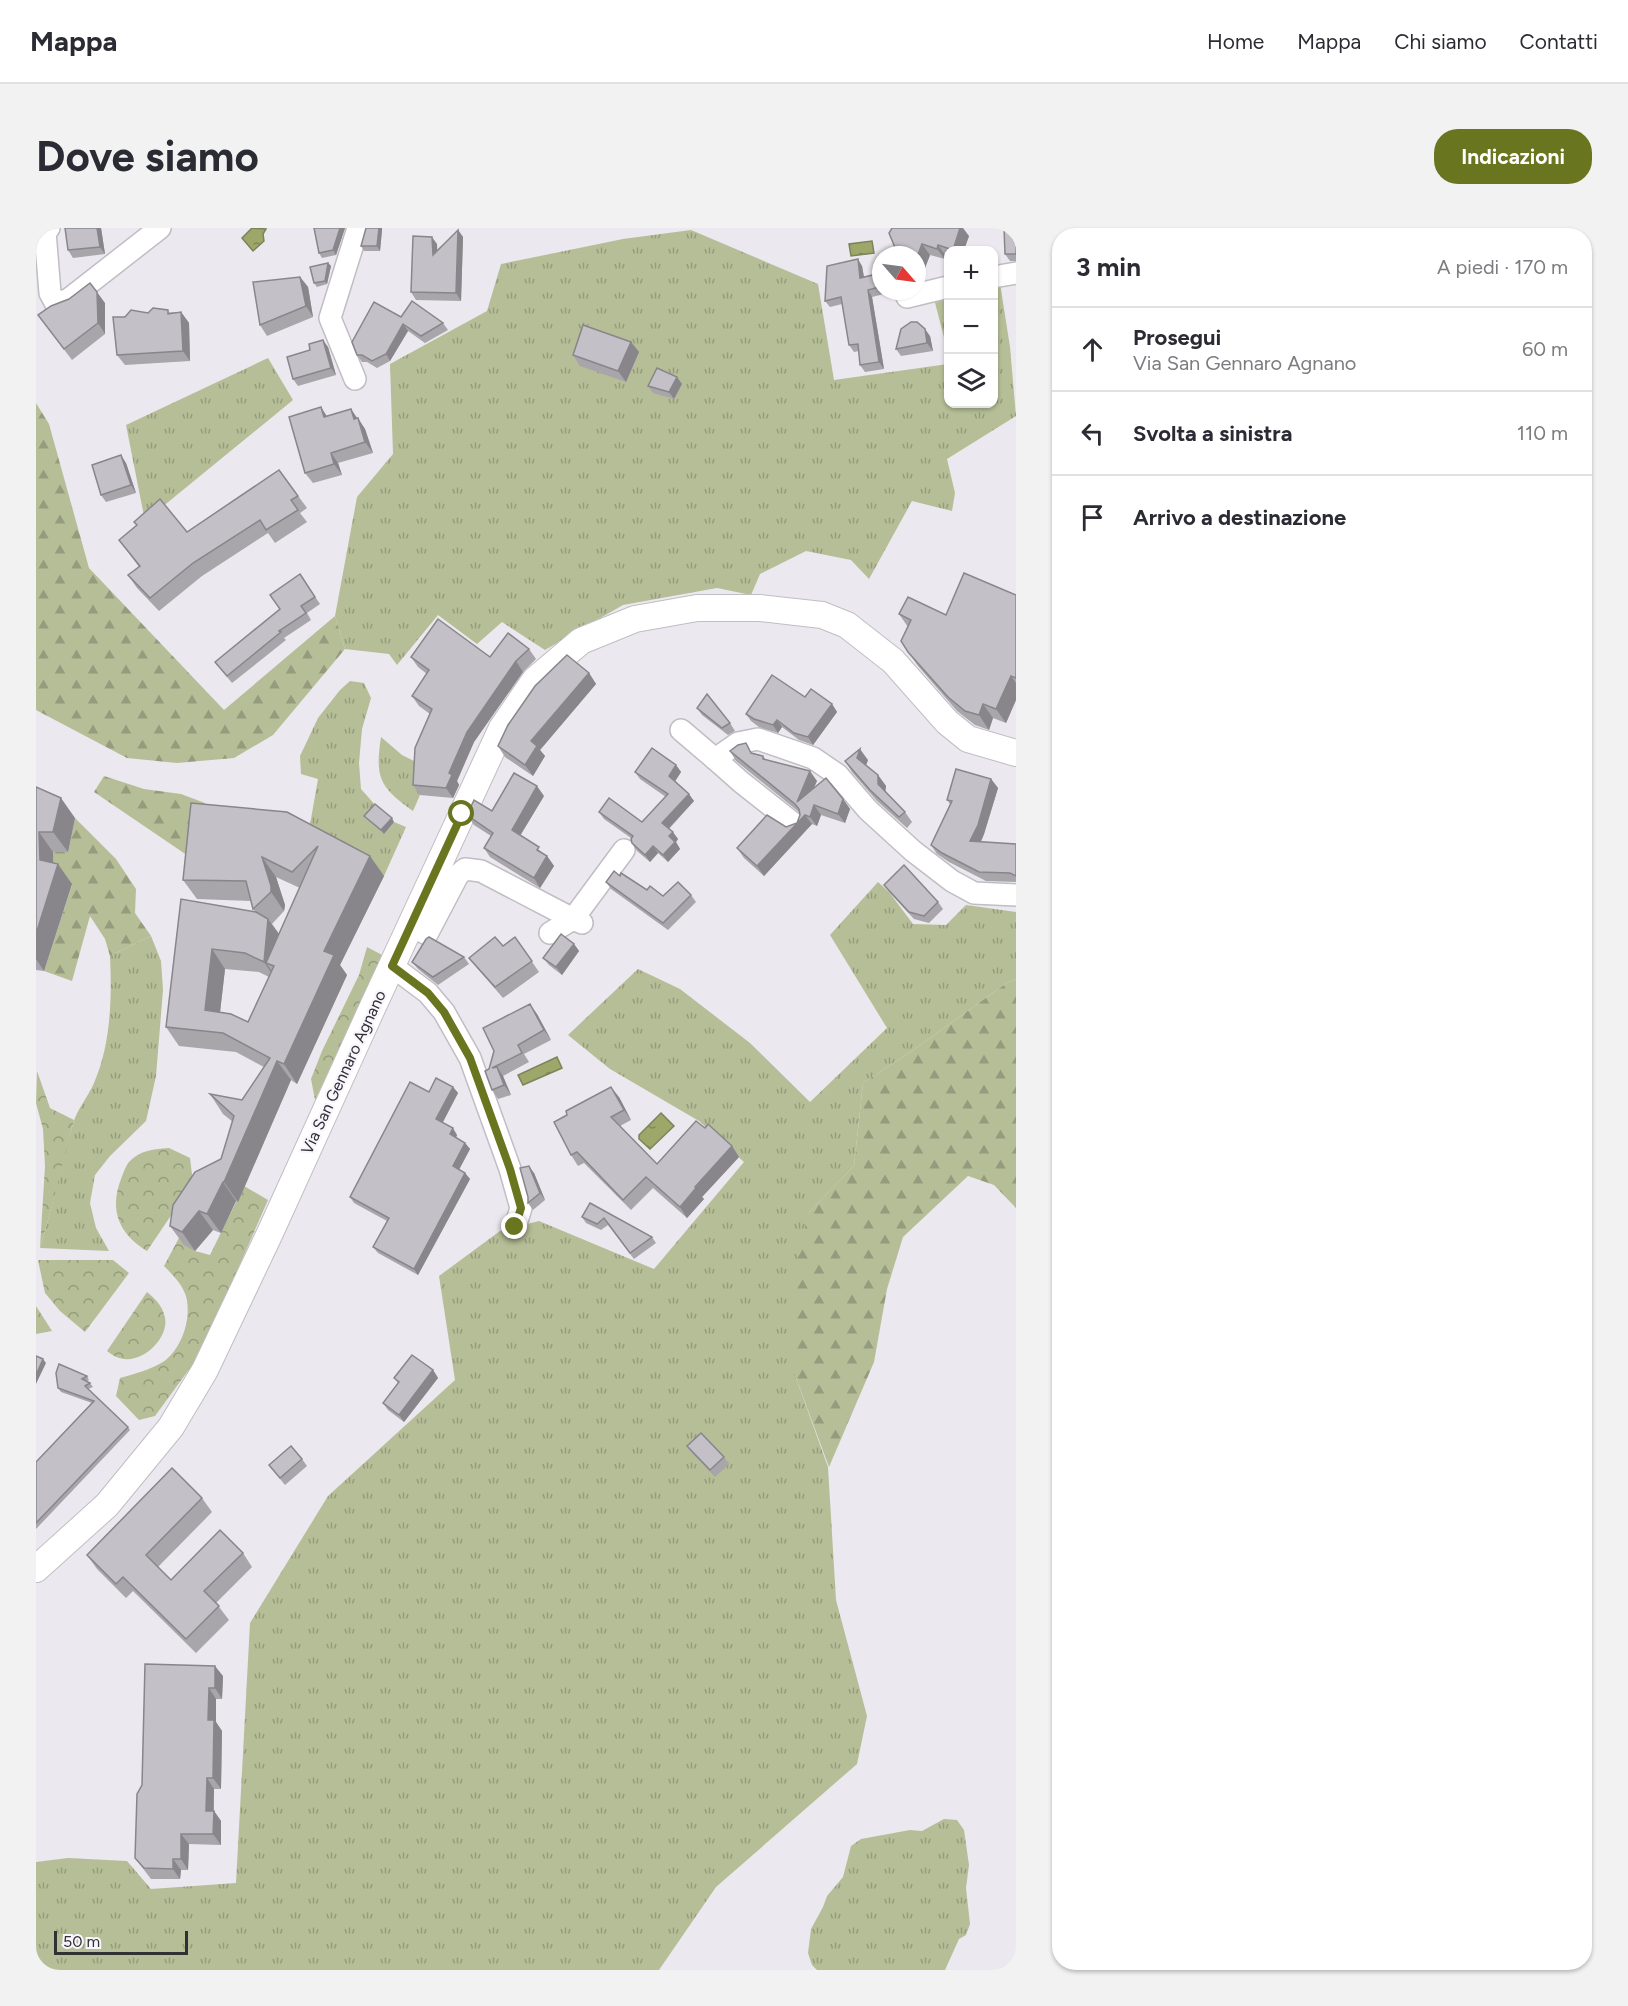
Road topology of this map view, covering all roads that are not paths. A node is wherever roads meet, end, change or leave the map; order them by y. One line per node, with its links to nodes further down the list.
1 (49, 228): 2 (street)
2 (160, 228)
3 (358, 228): 8 (street)
4 (1016, 273): 5 (street)
5 (998, 276)
6 (944, 288): 7 (street)
7 (926, 292)
8 (355, 379)
9 (681, 730): 11 (street)
10 (1016, 753): 16 (main road, Via San Gennaro Agnano)
11 (715, 759): 12 (street); 14 (street)
12 (794, 824)
13 (624, 850): 15 (street)
14 (1016, 896)
15 (579, 922): 16 (street); 17 (street)
16 (411, 926): 18 (main road, Via San Gennaro Agnano)
17 (550, 933)
18 (392, 966): 19 (street); 20 (main road, Via San Gennaro Agnano)
19 (515, 1227)
20 (36, 1569)

